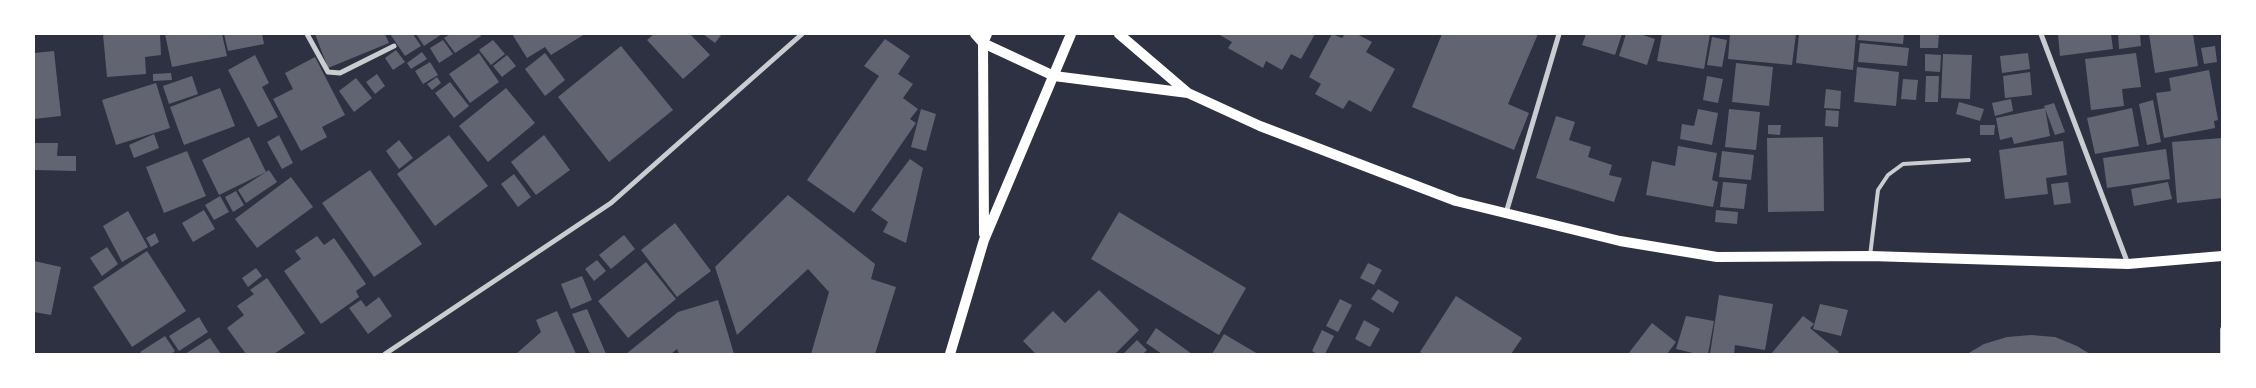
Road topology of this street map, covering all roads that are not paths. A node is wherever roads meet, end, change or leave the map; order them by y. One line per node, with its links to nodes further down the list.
1 (307, 34): 9 (street)
2 (802, 34): 19 (street)
3 (975, 34): 8 (main road)
4 (1071, 34): 10 (main road)
5 (1119, 34): 11 (main road)
6 (1559, 34): 13 (street)
7 (2041, 34): 17 (street)
8 (985, 38): 10 (main road); 14 (main road)
9 (394, 46)
10 (1054, 76): 11 (main road); 14 (main road)
11 (1188, 93): 13 (main road)
12 (1969, 160): 15 (lane)
13 (1505, 214): 15 (main road)
14 (984, 240): 20 (main road)
15 (1870, 256): 17 (main road)
16 (2222, 256): 17 (main road)
17 (2128, 264)
18 (2222, 329): 21 (lane)
19 (385, 354)
20 (950, 354)
21 (2222, 354)

